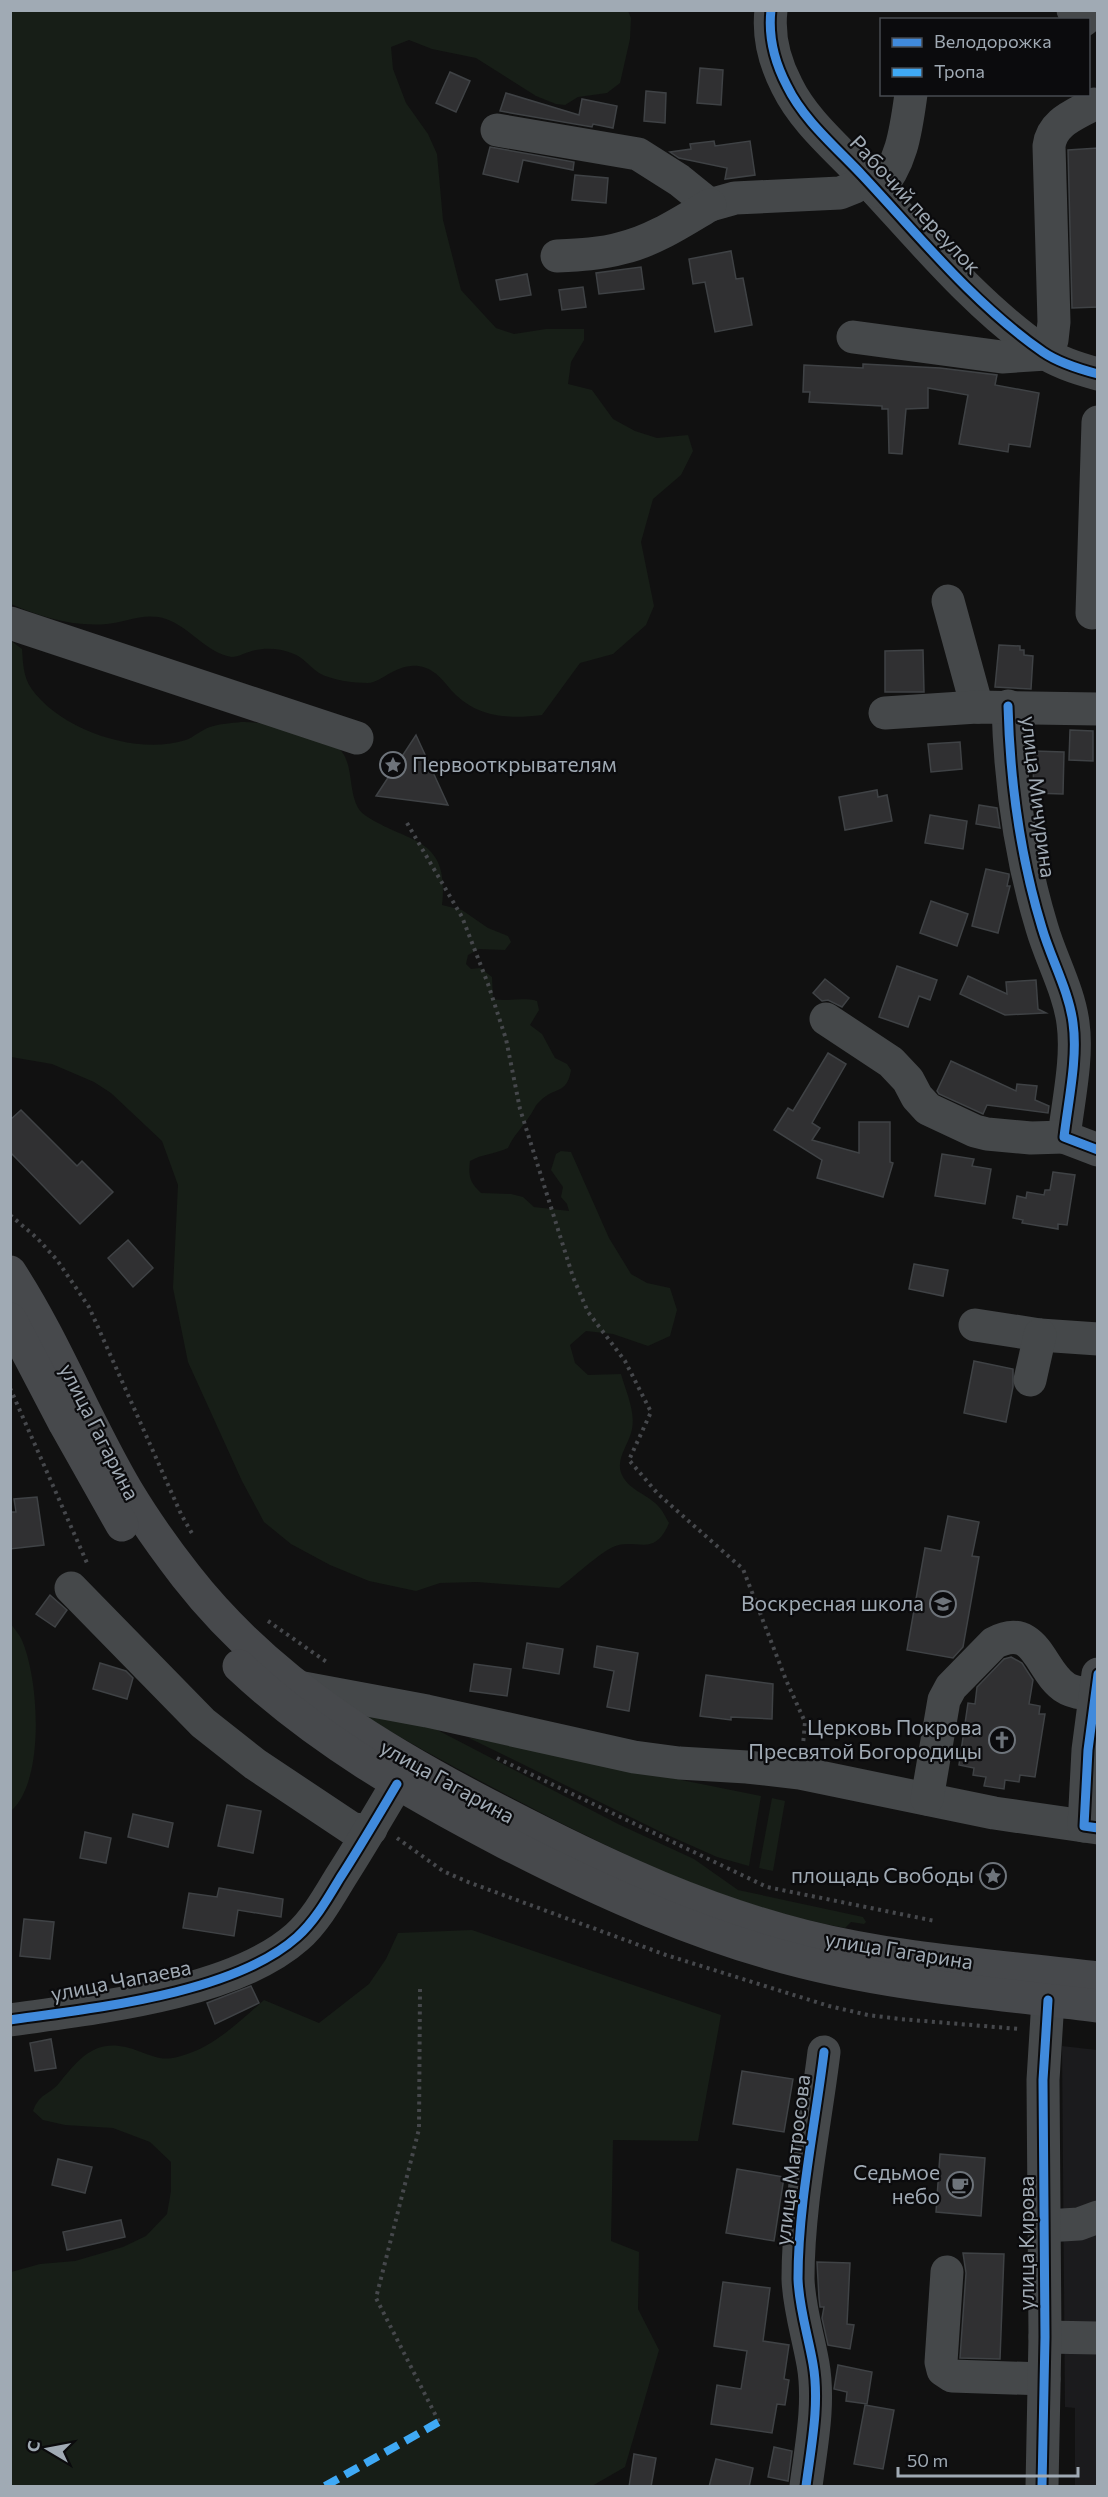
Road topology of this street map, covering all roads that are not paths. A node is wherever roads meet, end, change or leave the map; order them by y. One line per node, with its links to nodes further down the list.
1 (771, 10): 5 (street, Рабочий переулок)
2 (910, 96): 5 (street)
3 (1094, 104): 9 (street)
4 (497, 130): 6 (street)
5 (871, 184): 6 (street); 9 (street, Рабочий переулок)
6 (710, 205): 7 (street)
7 (557, 256)
8 (853, 337): 9 (street)
9 (1046, 354): 10 (street, Рабочий переулок)
10 (1098, 374)
11 (1098, 422): 13 (street)
12 (948, 601): 15 (street, улица Мичурина)
13 (1092, 613)
14 (10, 623): 18 (street)
15 (992, 706): 16 (street); 17 (street); 20 (street, улица Мичурина)
16 (1098, 709)
17 (885, 713)
18 (357, 738)
19 (826, 1019): 20 (street)
20 (1064, 1137): 21 (street)
21 (1098, 1150)
22 (10, 1272): 30 (main road, улица Гагарина)
23 (10, 1319): 31 (main road, улица Гагарина)
24 (975, 1325): 25 (street)
25 (1040, 1335): 26 (street); 27 (street)
26 (1098, 1340)
27 (1030, 1380)
28 (81, 1579): 34 (street)
29 (1096, 1684): 32 (street); 33 (street)
30 (298, 1687): 32 (street); 35 (main road, улица Гагарина)
31 (397, 1784): 34 (street, улица Чапаева); 36 (main road, улица Гагарина)
32 (927, 1799): 33 (street)
33 (1091, 1827)
34 (371, 1828): 38 (street, улица Чапаева)
35 (1098, 1978)
36 (1048, 2000): 37 (main road, улица Гагарина); 41 (street, улица Кирова)
37 (1098, 2006)
38 (10, 2020)
39 (824, 2052): 46 (street, улица Матросова)
40 (1098, 2217): 41 (street)
41 (1045, 2226): 43 (street, улица Кирова)
42 (947, 2272): 45 (street)
43 (1045, 2337): 44 (street); 45 (street, улица Кирова)
44 (1098, 2338)
45 (1044, 2379): 47 (street, улица Кирова)
46 (806, 2487)
47 (1042, 2487)

